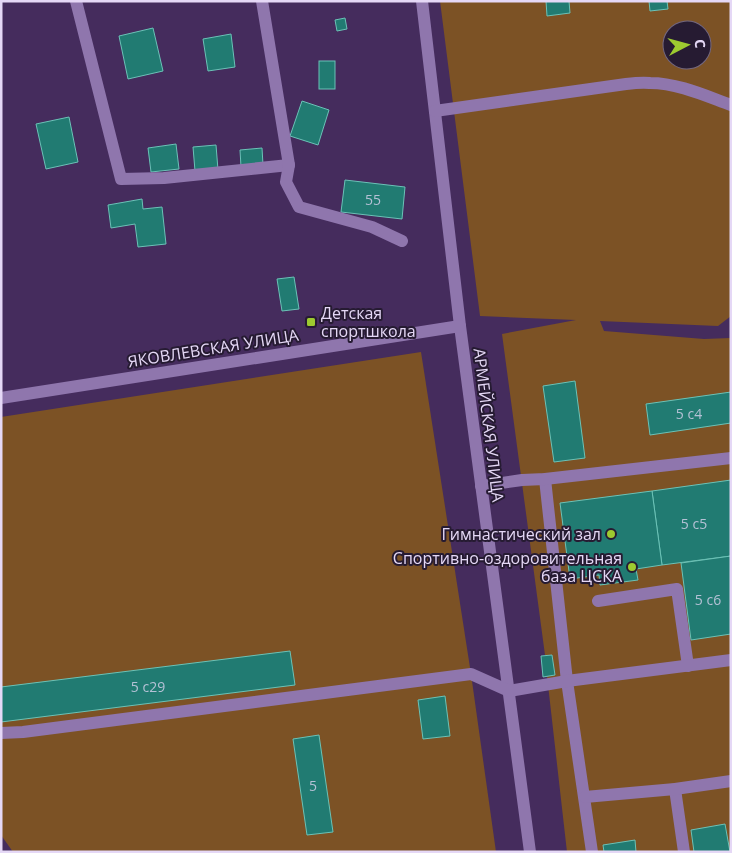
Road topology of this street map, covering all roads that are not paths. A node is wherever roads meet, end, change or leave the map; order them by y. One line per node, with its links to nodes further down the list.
1 (76, 1): 6 (street)
2 (262, 1): 6 (street)
3 (422, 1): 5 (street, АРМЕЙСКАЯ УЛИЦА)
4 (731, 106): 5 (street)
5 (435, 111): 8 (street, АРМЕЙСКАЯ УЛИЦА)
6 (289, 165): 7 (street)
7 (402, 241)
8 (460, 326): 9 (street, ЯКОВЛЕВСКАЯ УЛИЦА); 12 (street, АРМЕЙСКАЯ УЛИЦА)
9 (1, 398)
10 (731, 458): 11 (street)
11 (545, 479): 12 (street); 16 (street)
12 (481, 486): 17 (street, АРМЕЙСКАЯ УЛИЦА)
13 (598, 600): 15 (street)
14 (731, 660): 15 (street)
15 (688, 666): 16 (street)
16 (567, 681): 17 (street); 21 (street)
17 (508, 691): 18 (street); 22 (street, АРМЕЙСКАЯ УЛИЦА)
18 (1, 733)
19 (731, 781): 20 (street)
20 (675, 789): 21 (street); 24 (street)
21 (585, 797): 23 (street)
22 (530, 852)
23 (592, 852)
24 (684, 852)

